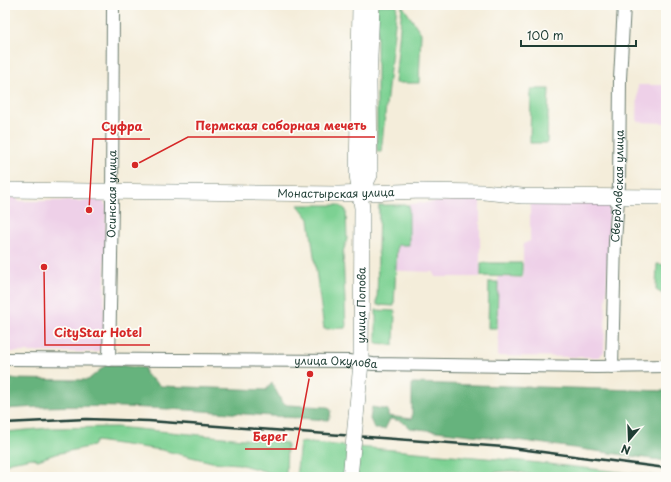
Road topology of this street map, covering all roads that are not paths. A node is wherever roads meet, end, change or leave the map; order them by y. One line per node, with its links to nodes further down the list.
1 (113, 5): 6 (street, Осинская улица)
2 (360, 5): 7 (main road, улица Попова)
3 (372, 5): 7 (main road, улица Попова)
4 (624, 5): 8 (street, Свердловская улица)
5 (5, 190): 6 (main road, Монастырская улица)
6 (112, 191): 7 (main road, Монастырская улица); 11 (street, Осинская улица)
7 (361, 193): 8 (main road, Монастырская улица); 12 (main road, улица Попова)
8 (617, 197): 9 (main road, Монастырская улица); 14 (street, Свердловская улица)
9 (666, 197)
10 (5, 359): 11 (street, улица Окулова)
11 (109, 360): 12 (street, улица Окулова)
12 (361, 363): 14 (street, улица Окулова); 15 (main road, улица Попова, bridge)
13 (666, 366): 14 (street, улица Окулова)
14 (612, 368)
15 (350, 477)

